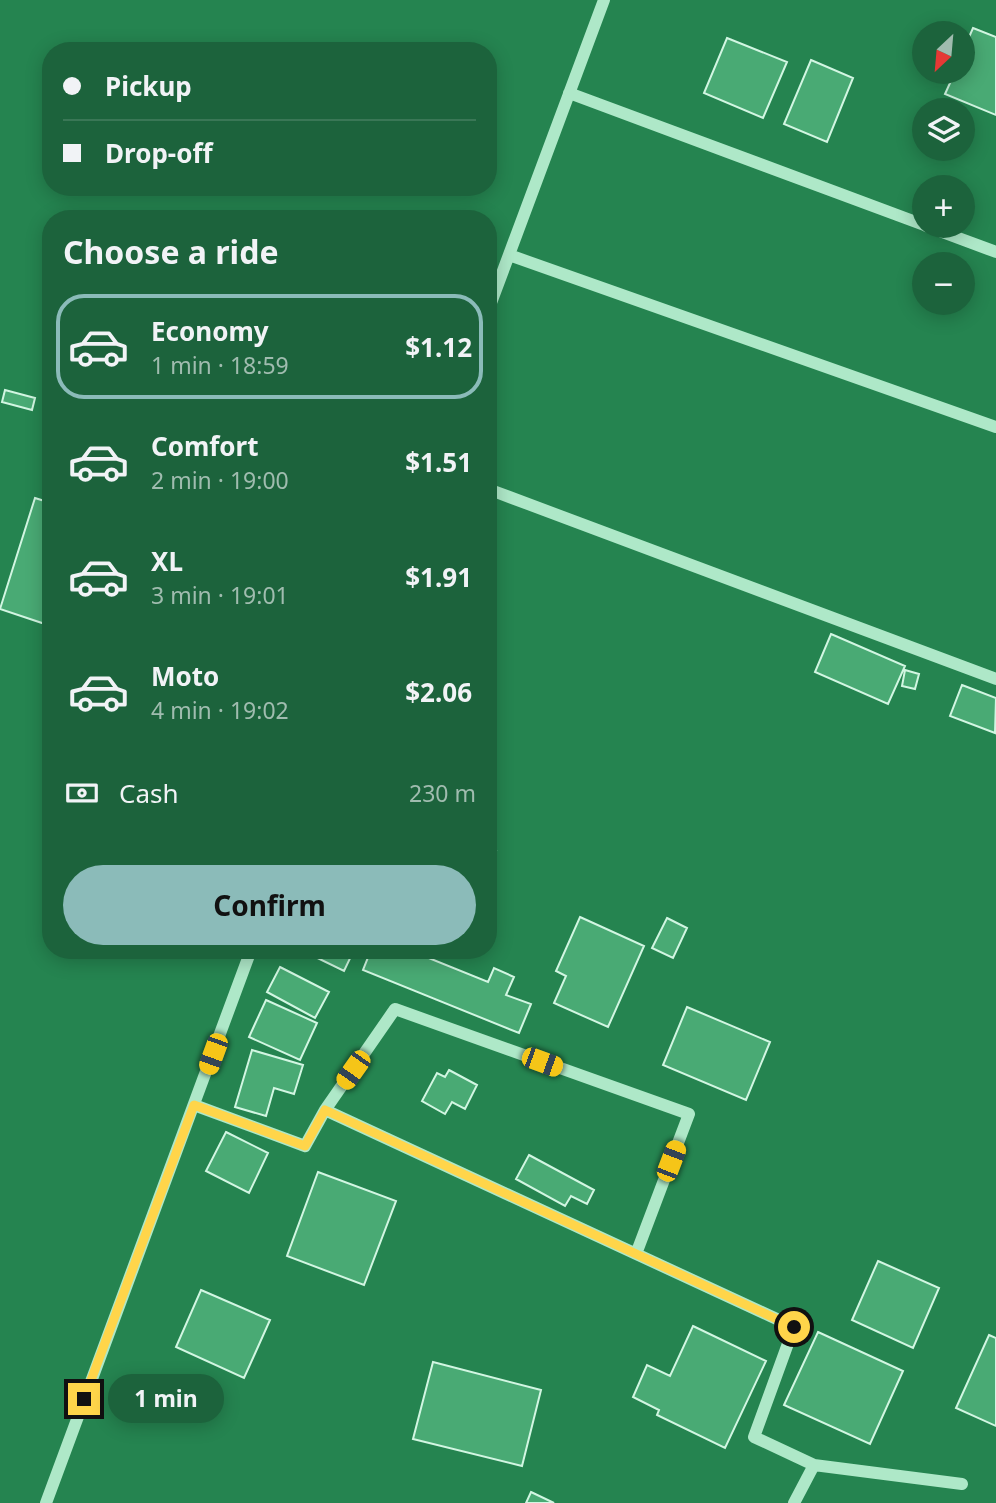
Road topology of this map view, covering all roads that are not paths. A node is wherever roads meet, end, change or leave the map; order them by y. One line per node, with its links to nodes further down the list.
1 (604, 0): 2 (street)
2 (569, 93): 3 (street); 6 (street)
3 (912, 220)
4 (959, 238): 5 (street)
5 (996, 252)
6 (509, 255): 7 (street); 8 (street)
7 (497, 287)
8 (996, 427)
9 (497, 492): 10 (street)
10 (996, 679)
11 (248, 959): 12 (street)
12 (194, 1105): 13 (street); 17 (street)
13 (325, 1110): 14 (street); 14 (street)
14 (636, 1254): 15 (street)
15 (814, 1465): 16 (street); 18 (street)
16 (962, 1484)
17 (46, 1503)
18 (794, 1503)

